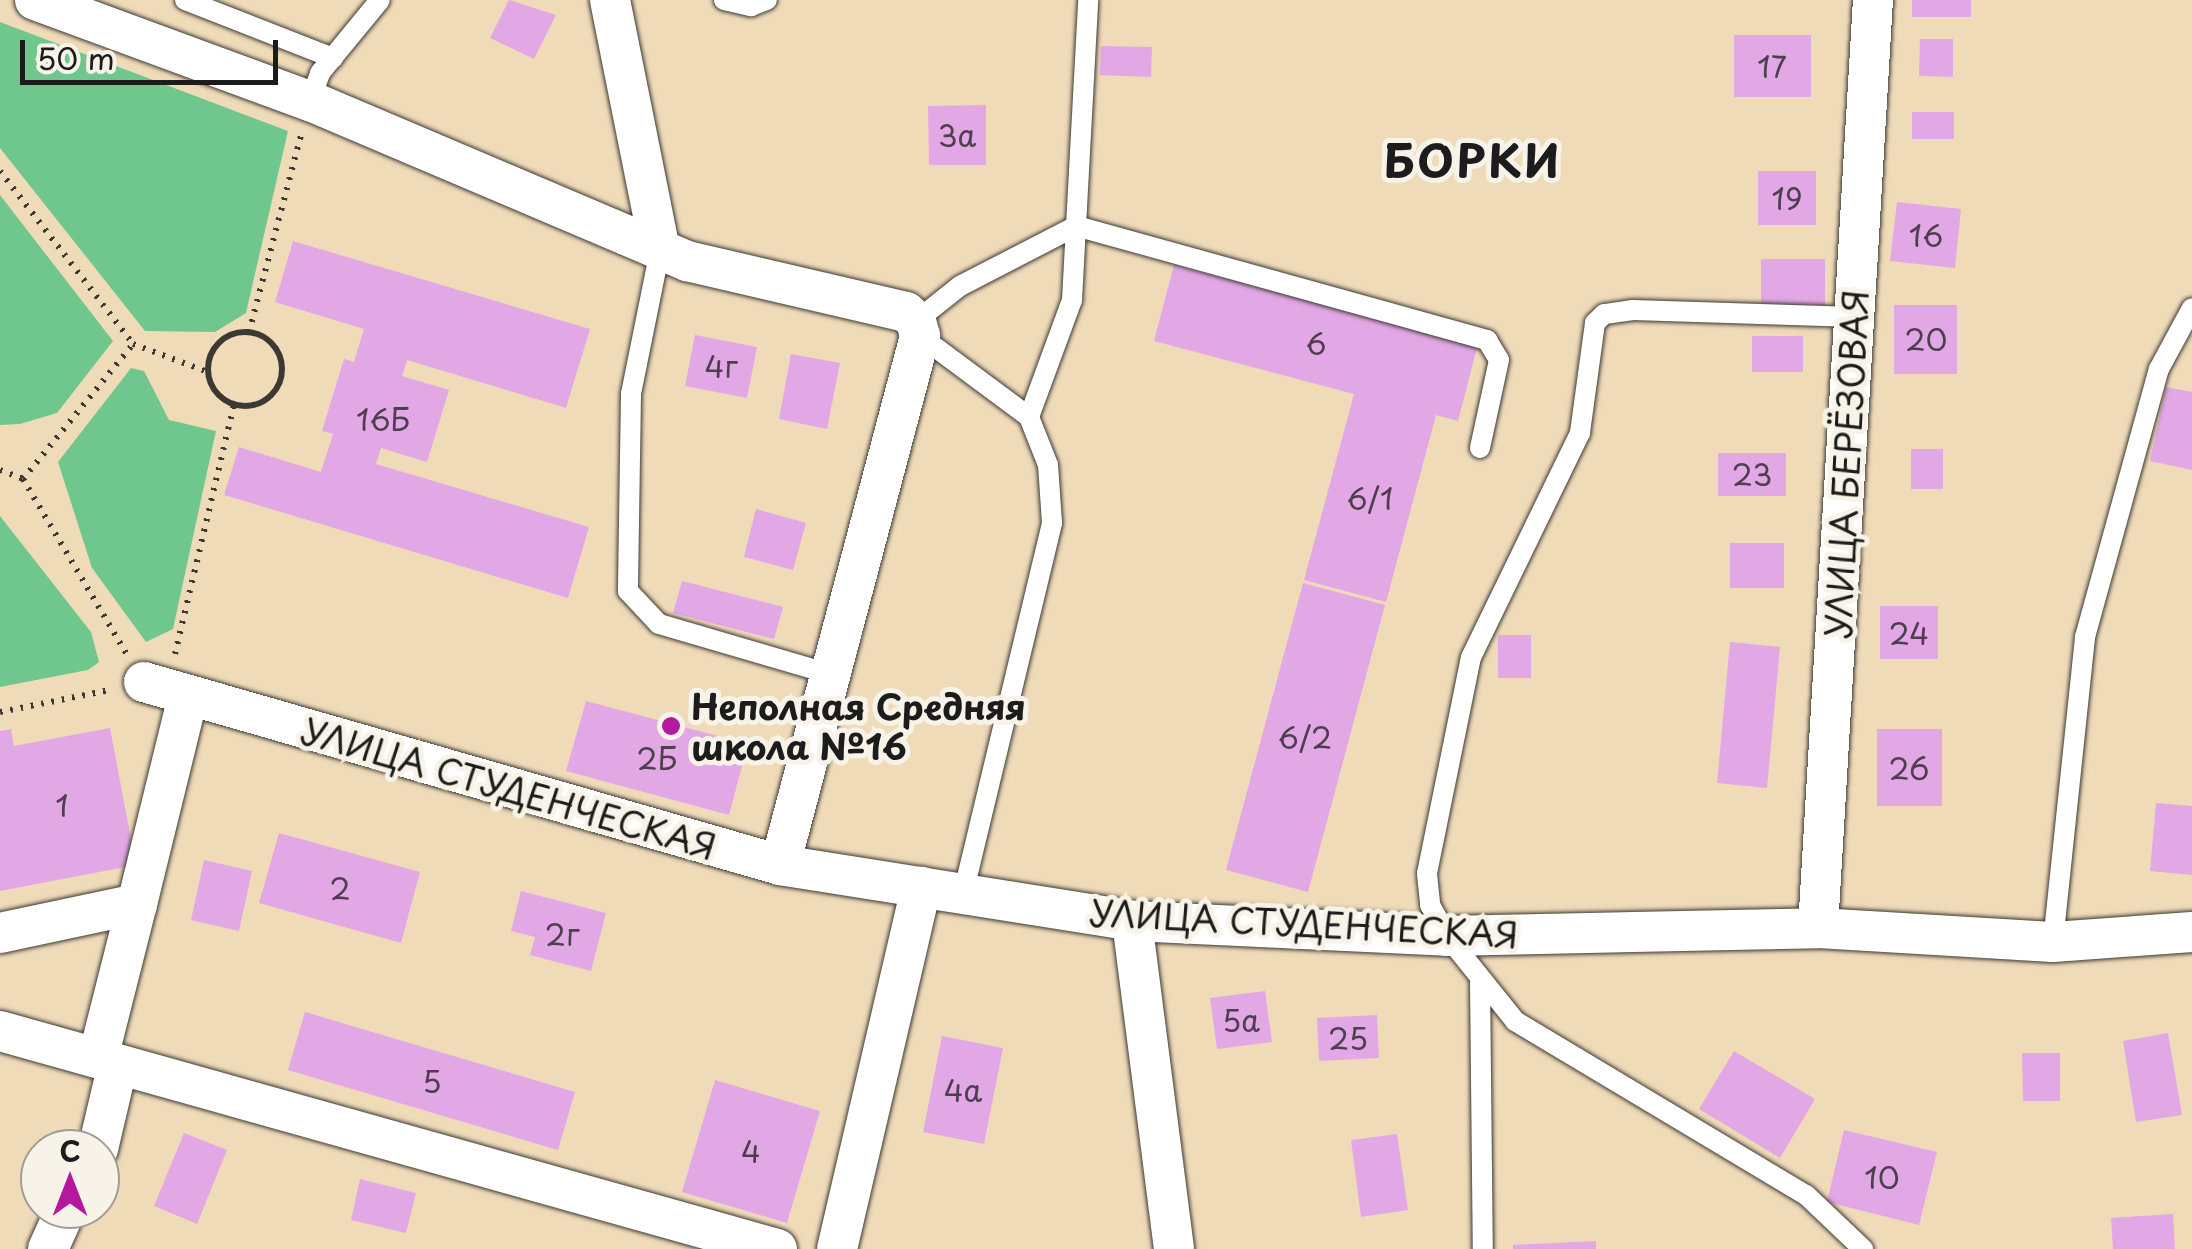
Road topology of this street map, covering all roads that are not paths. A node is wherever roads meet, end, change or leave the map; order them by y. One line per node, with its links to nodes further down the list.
1 (35, 0): 10 (street)
2 (186, 0): 9 (lane)
3 (380, 0): 9 (lane)
4 (610, 0): 12 (street)
5 (724, 0): 6 (lane)
6 (768, 0)
7 (1088, 0): 11 (lane)
8 (1873, 0): 14 (street, УЛИЦА БЕРЁЗОВАЯ)
9 (333, 58): 10 (lane)
10 (310, 101): 12 (street)
11 (1076, 226): 15 (lane); 16 (lane); 17 (lane)
12 (660, 250): 15 (street); 18 (lane)
13 (2192, 308): 28 (lane)
14 (1856, 317): 24 (street, УЛИЦА БЕРЁЗОВАЯ); 27 (lane)
15 (918, 328): 16 (lane); 18 (street)
16 (1029, 417): 21 (lane)
17 (1480, 448)
18 (830, 674): 19 (street)
19 (780, 865): 20 (street, УЛИЦА СТУДЕНЧЕСКАЯ); 22 (street, УЛИЦА СТУДЕНЧЕСКАЯ)
20 (922, 887): 21 (street, УЛИЦА СТУДЕНЧЕСКАЯ); 34 (street)
21 (963, 894): 23 (street, УЛИЦА СТУДЕНЧЕСКАЯ)
22 (137, 904): 26 (street); 31 (street)
23 (1132, 921): 27 (street, УЛИЦА СТУДЕНЧЕСКАЯ); 35 (street)
24 (1818, 928): 27 (street, УЛИЦА СТУДЕНЧЕСКАЯ); 28 (street, УЛИЦА СТУДЕНЧЕСКАЯ)
25 (2192, 932): 28 (street, УЛИЦА СТУДЕНЧЕСКАЯ)
26 (0, 933)
27 (1447, 936): 29 (lane)
28 (2053, 942)
29 (1480, 982): 36 (lane); 37 (lane)
30 (0, 1030): 31 (street)
31 (108, 1061): 32 (street); 33 (street)
32 (100, 1129)
33 (777, 1249)
34 (837, 1249)
35 (1174, 1249)
36 (1483, 1249)
37 (1863, 1249)

